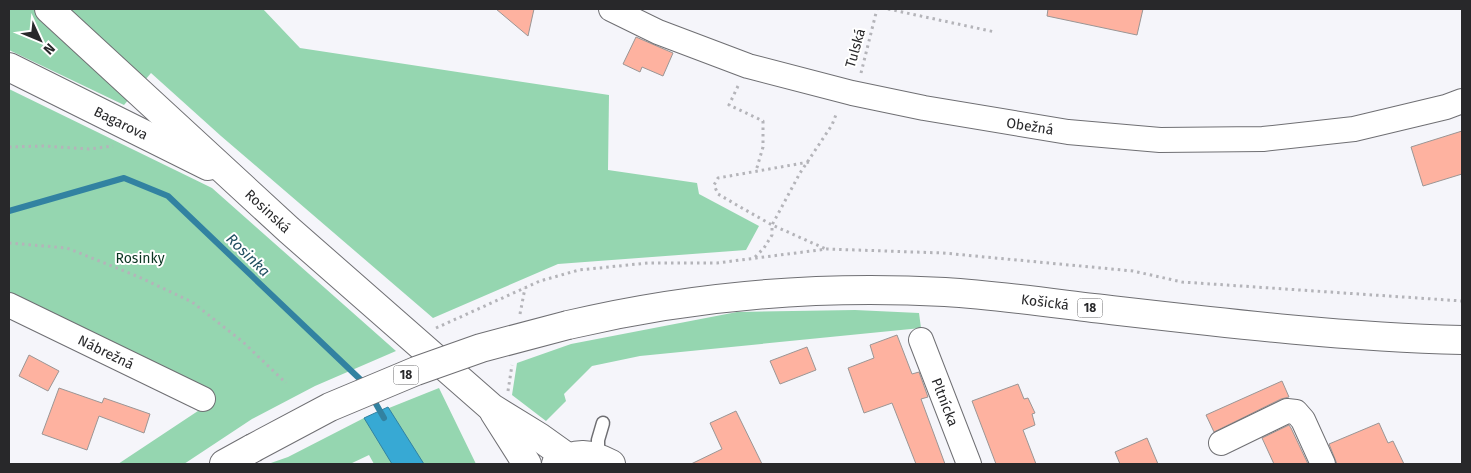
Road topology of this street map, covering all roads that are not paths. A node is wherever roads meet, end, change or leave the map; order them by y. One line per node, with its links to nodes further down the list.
1 (49, 9): 5 (main road, Rosinská)
2 (611, 9): 4 (street, Obežná)
3 (9, 66): 5 (main road, Bagarova)
4 (1462, 101)
5 (234, 179): 10 (main road, Rosinská)
6 (9, 305): 9 (street, Nábrežná)
7 (921, 340): 17 (street, Pltnícka)
8 (1462, 340): 15 (main road, Košická / 18, bridge)
9 (203, 399)
10 (492, 408): 13 (main road, Rosinská); 16 (main road, Rosinská)
11 (603, 423): 14 (lane)
12 (1221, 443): 18 (street)
13 (561, 461): 14 (main road)
14 (604, 461)
15 (224, 464)
16 (527, 464)
17 (969, 464)
18 (1323, 464)

